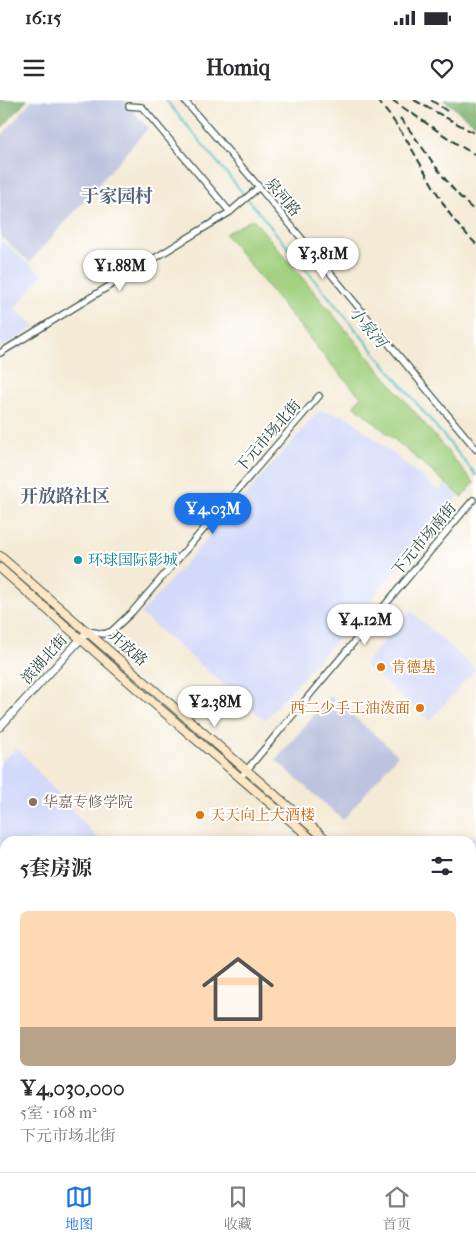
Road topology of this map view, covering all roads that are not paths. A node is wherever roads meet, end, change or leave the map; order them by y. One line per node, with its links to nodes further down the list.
1 (184, 100): 3 (street, 泉河路)
2 (129, 106): 4 (street)
3 (259, 188): 4 (street); 7 (street, 泉河路)
4 (230, 212): 5 (street)
5 (0, 353)
6 (319, 396): 11 (street, 下元市场北街)
7 (476, 449)
8 (473, 500): 14 (street, 下元市场南街)
9 (0, 556): 11 (main road, 开放路)
10 (0, 568): 12 (main road, 开放路)
11 (88, 632): 12 (street, 滨湖北街); 14 (main road, 开放路)
12 (81, 639): 13 (street, 滨湖北街); 15 (main road, 开放路)
13 (0, 727)
14 (247, 770): 15 (street, 下元市场南街); 17 (main road, 开放路)
15 (240, 778): 16 (main road, 开放路)
16 (308, 836)
17 (322, 836)

